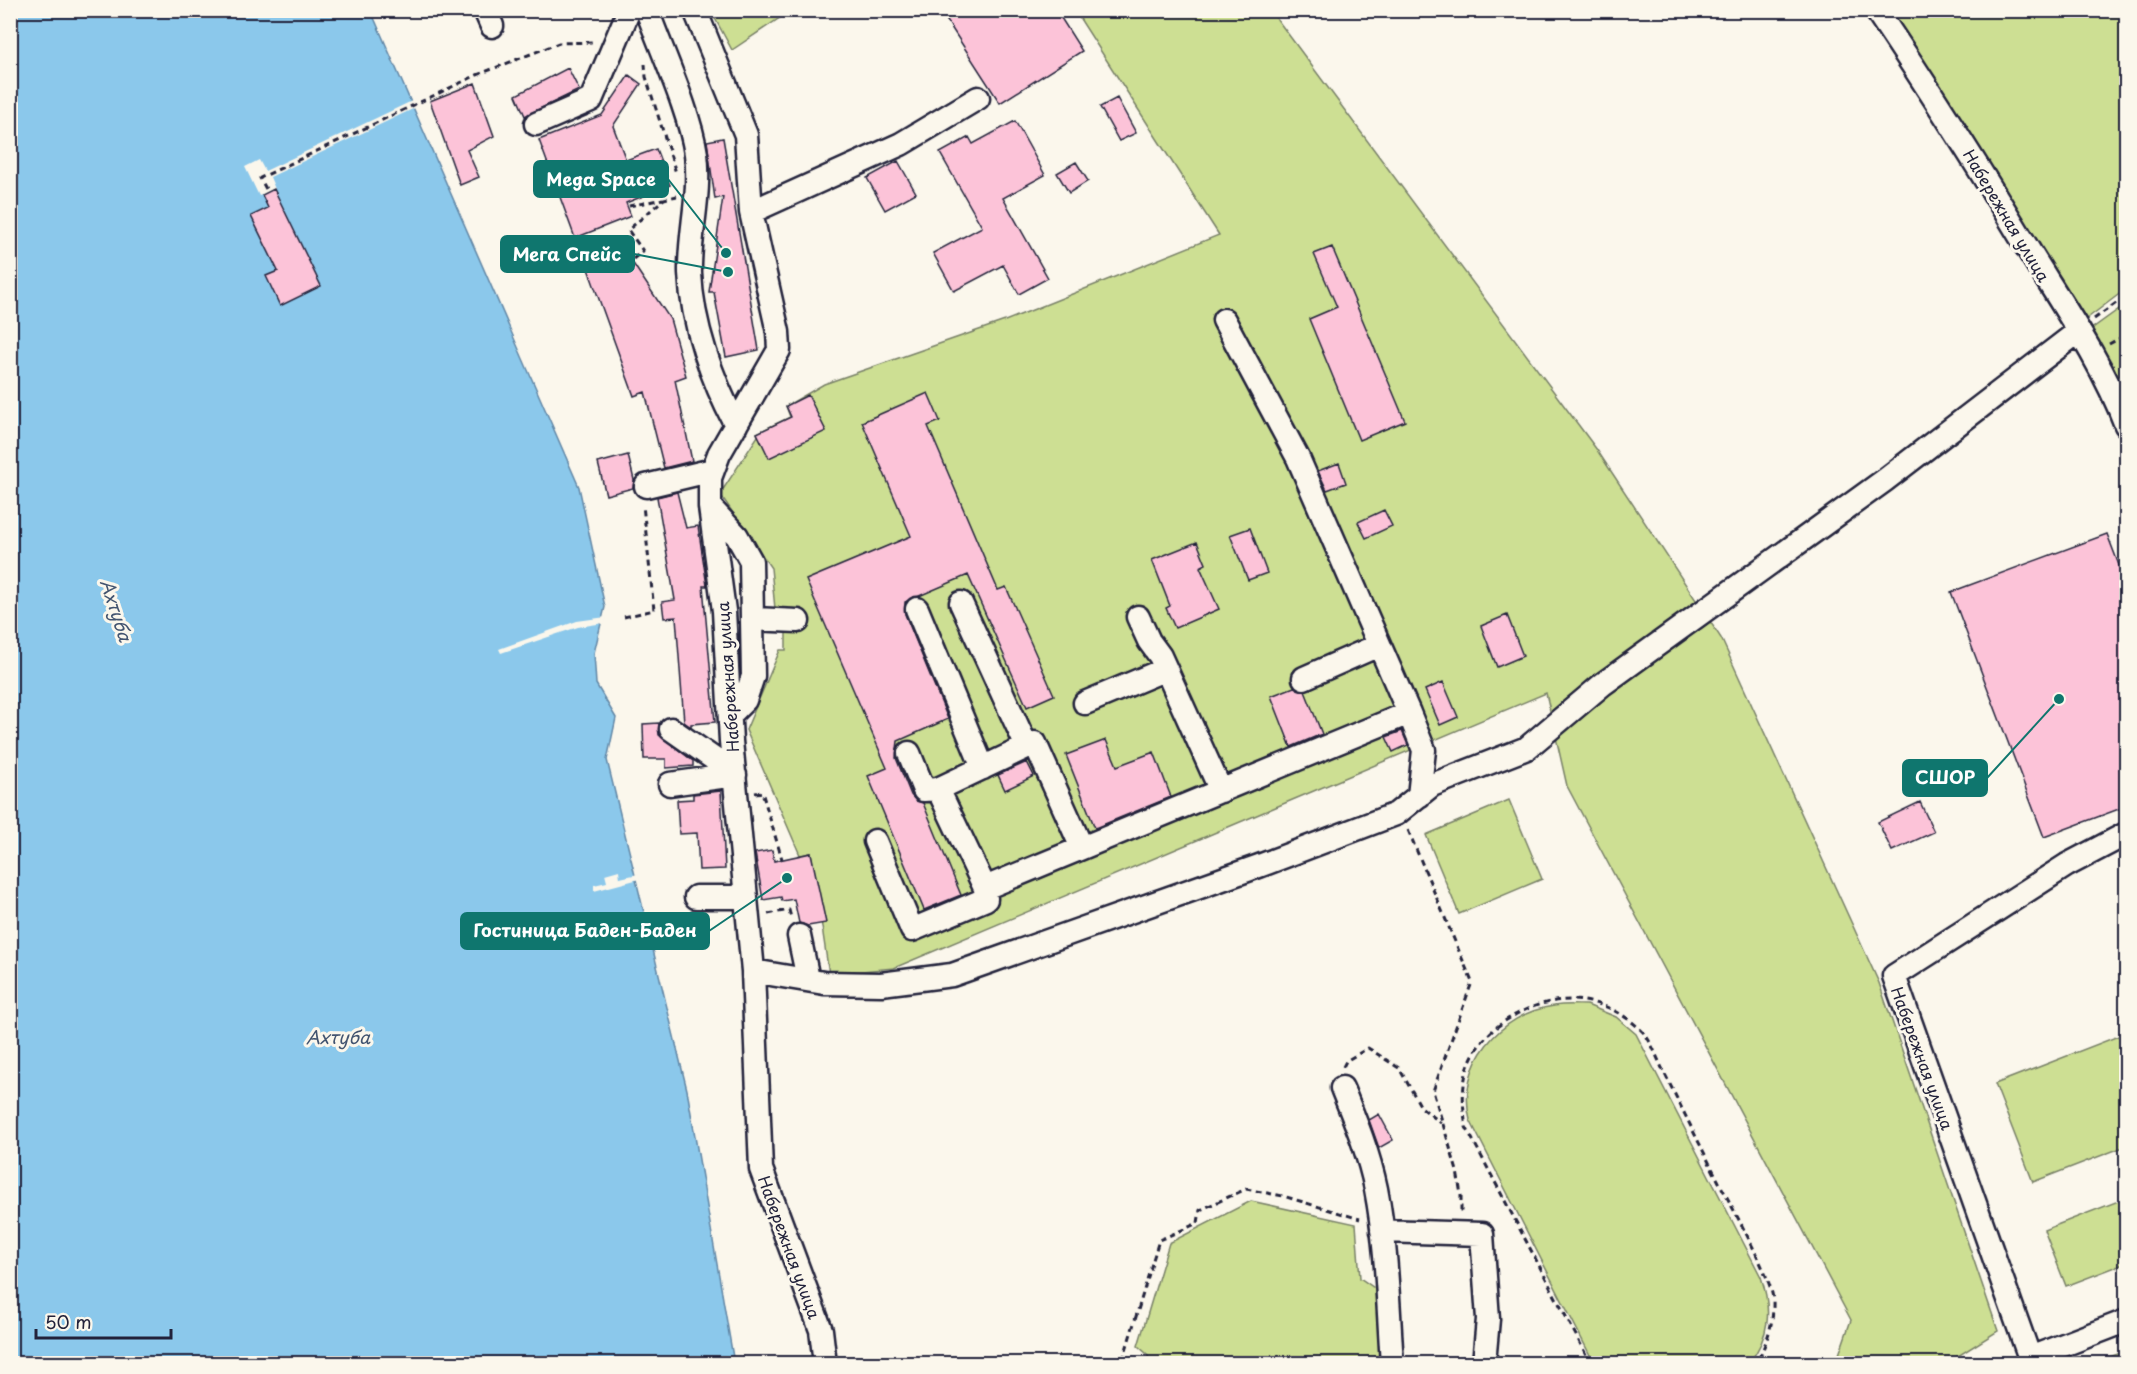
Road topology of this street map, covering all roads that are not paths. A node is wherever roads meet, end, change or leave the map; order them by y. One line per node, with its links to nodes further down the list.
1 (629, 10): 6 (street)
2 (647, 10): 10 (street)
3 (695, 10): 7 (street, Набережная улица)
4 (1876, 10): 9 (street, Набережная улица)
5 (978, 98): 7 (street)
6 (536, 124)
7 (751, 212): 10 (street, Набережная улица)
8 (1224, 320): 20 (street)
9 (2079, 331): 11 (street, Набережная улица); 34 (street)
10 (736, 425): 12 (street, Набережная улица)
11 (2127, 425)
12 (713, 470): 13 (street); 14 (street, Набережная улица)
13 (646, 486)
14 (711, 507): 18 (street); 25 (street, Набережная улица)
15 (961, 603): 27 (street)
16 (917, 609): 29 (street)
17 (1138, 617): 21 (street)
18 (752, 619): 19 (street); 25 (street)
19 (798, 621)
20 (1379, 645): 22 (street); 24 (street)
21 (1166, 669): 23 (street); 33 (street)
22 (1304, 678)
23 (1085, 703)
24 (1409, 713): 33 (street); 34 (street)
25 (730, 716): 30 (street, Набережная улица)
26 (671, 729): 30 (street)
27 (1027, 747): 29 (street); 37 (street)
28 (909, 753): 32 (street)
29 (983, 768): 32 (street)
30 (735, 780): 31 (street); 40 (street, Набережная улица)
31 (670, 784)
32 (938, 789): 38 (street)
33 (1221, 791): 37 (street)
34 (1419, 796): 43 (street)
35 (2127, 834): 47 (street, Набережная улица)
36 (875, 841): 38 (street)
37 (1082, 848): 38 (street)
38 (985, 888)
39 (696, 897): 40 (street)
40 (747, 907): 42 (street, Набережная улица)
41 (800, 936): 43 (street)
42 (753, 971): 43 (street); 49 (street, Набережная улица)
43 (808, 979)
44 (1342, 1088): 45 (street)
45 (1381, 1228): 48 (street); 50 (street)
46 (2127, 1321): 47 (street)
47 (2031, 1361)
48 (1484, 1363)
49 (825, 1364)
50 (1392, 1364)

